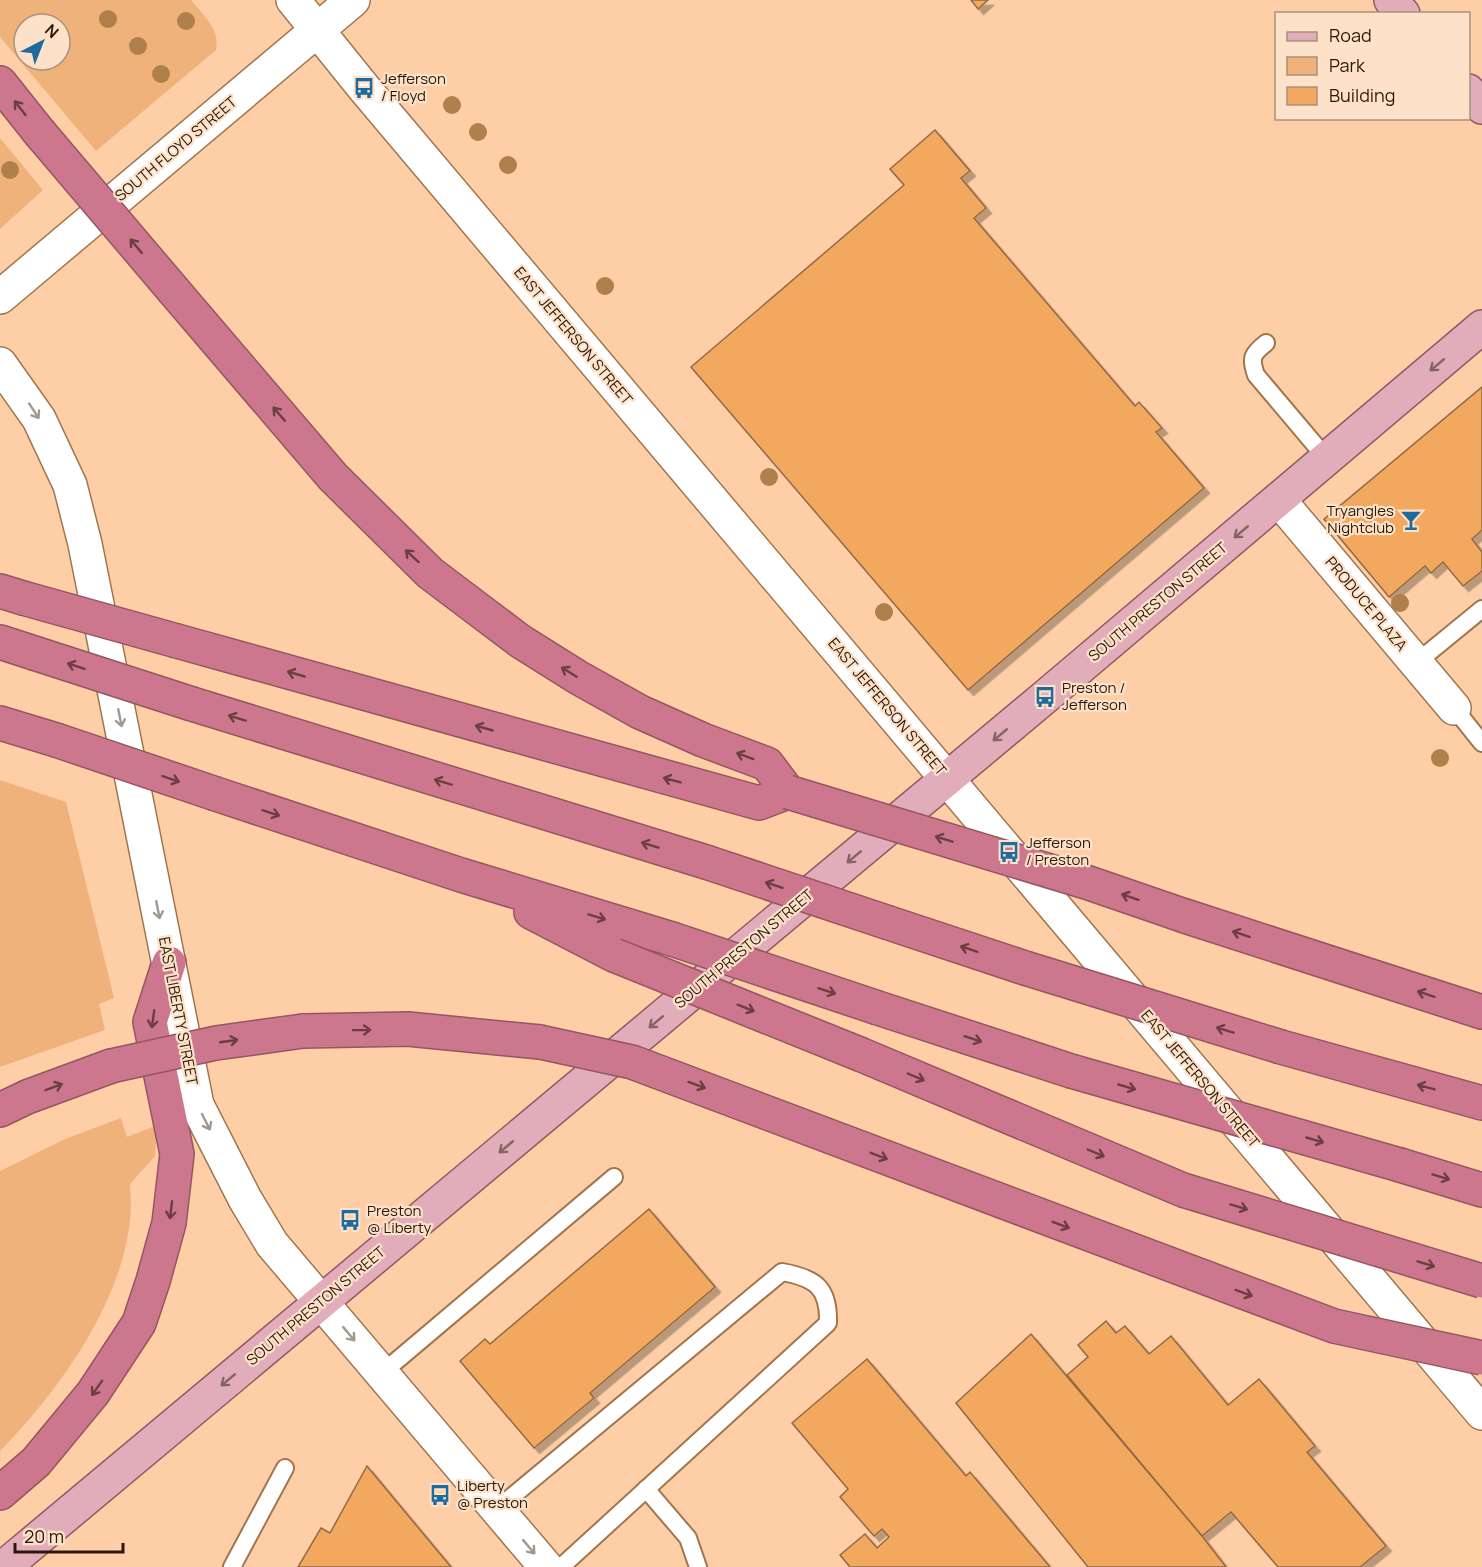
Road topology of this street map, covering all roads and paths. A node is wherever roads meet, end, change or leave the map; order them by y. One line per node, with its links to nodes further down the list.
1 (293, 0): 5 (main road, EAST JEFFERSON STREET)
2 (353, 0): 5 (main road, SOUTH FLOYD STREET)
3 (1391, 0): 4 (main road)
4 (1401, 12)
5 (316, 30): 9 (main road, SOUTH FLOYD STREET); 22 (main road, EAST JEFFERSON STREET)
6 (0, 83): 23 (highway, one-way to 6, bridge)
7 (1470, 93): 8 (main road)
8 (1482, 107)
9 (0, 297)
10 (1482, 327): 13 (main road, SOUTH PRESTON STREET, one-way to 13)
11 (1266, 343): 13 (lane)
12 (0, 364): 25 (main road, EAST LIBERTY STREET, one-way to 25)
13 (1327, 459): 14 (main road, SOUTH PRESTON STREET)
14 (1279, 500): 18 (main road, PRODUCE PLAZA); 22 (main road, SOUTH PRESTON STREET, one-way to 22)
15 (12, 594): 23 (highway, one-way to 15, bridge)
16 (1482, 609): 18 (lane)
17 (0, 642): 27 (highway, one-way to 17, bridge)
18 (1416, 663): 19 (main road, PRODUCE PLAZA)
19 (1454, 708): 21 (lane)
20 (0, 723): 24 (highway, one-way to 24, bridge)
21 (1482, 743)
22 (947, 779): 32 (main road, SOUTH PRESTON STREET, one-way to 32); 35 (main road, EAST JEFFERSON STREET)
23 (788, 792): 26 (highway, one-way to 23, bridge)
24 (460, 875): 30 (highway, one-way to 30, bridge); 31 (highway, one-way to 31, bridge)
25 (169, 963): 32 (main road, EAST LIBERTY STREET, one-way to 32); 38 (highway, one-way to 38)
26 (1482, 1012)
27 (1482, 1103)
28 (0, 1110): 33 (highway, one-way to 33, bridge)
29 (614, 1176): 34 (lane)
30 (1482, 1190)
31 (1482, 1281)
32 (322, 1302): 34 (main road, EAST LIBERTY STREET, one-way to 34); 40 (main road, SOUTH PRESTON STREET, one-way to 40)
33 (1482, 1358)
34 (382, 1373): 39 (main road, EAST LIBERTY STREET)
35 (1482, 1413)
36 (285, 1468): 41 (lane)
37 (646, 1490): 39 (lane); 43 (lane); 44 (lane)
38 (0, 1493)
39 (497, 1509): 42 (main road, EAST LIBERTY STREET, one-way to 42)
40 (4, 1567)
41 (232, 1567)
42 (546, 1567)
43 (561, 1567)
44 (698, 1567)

